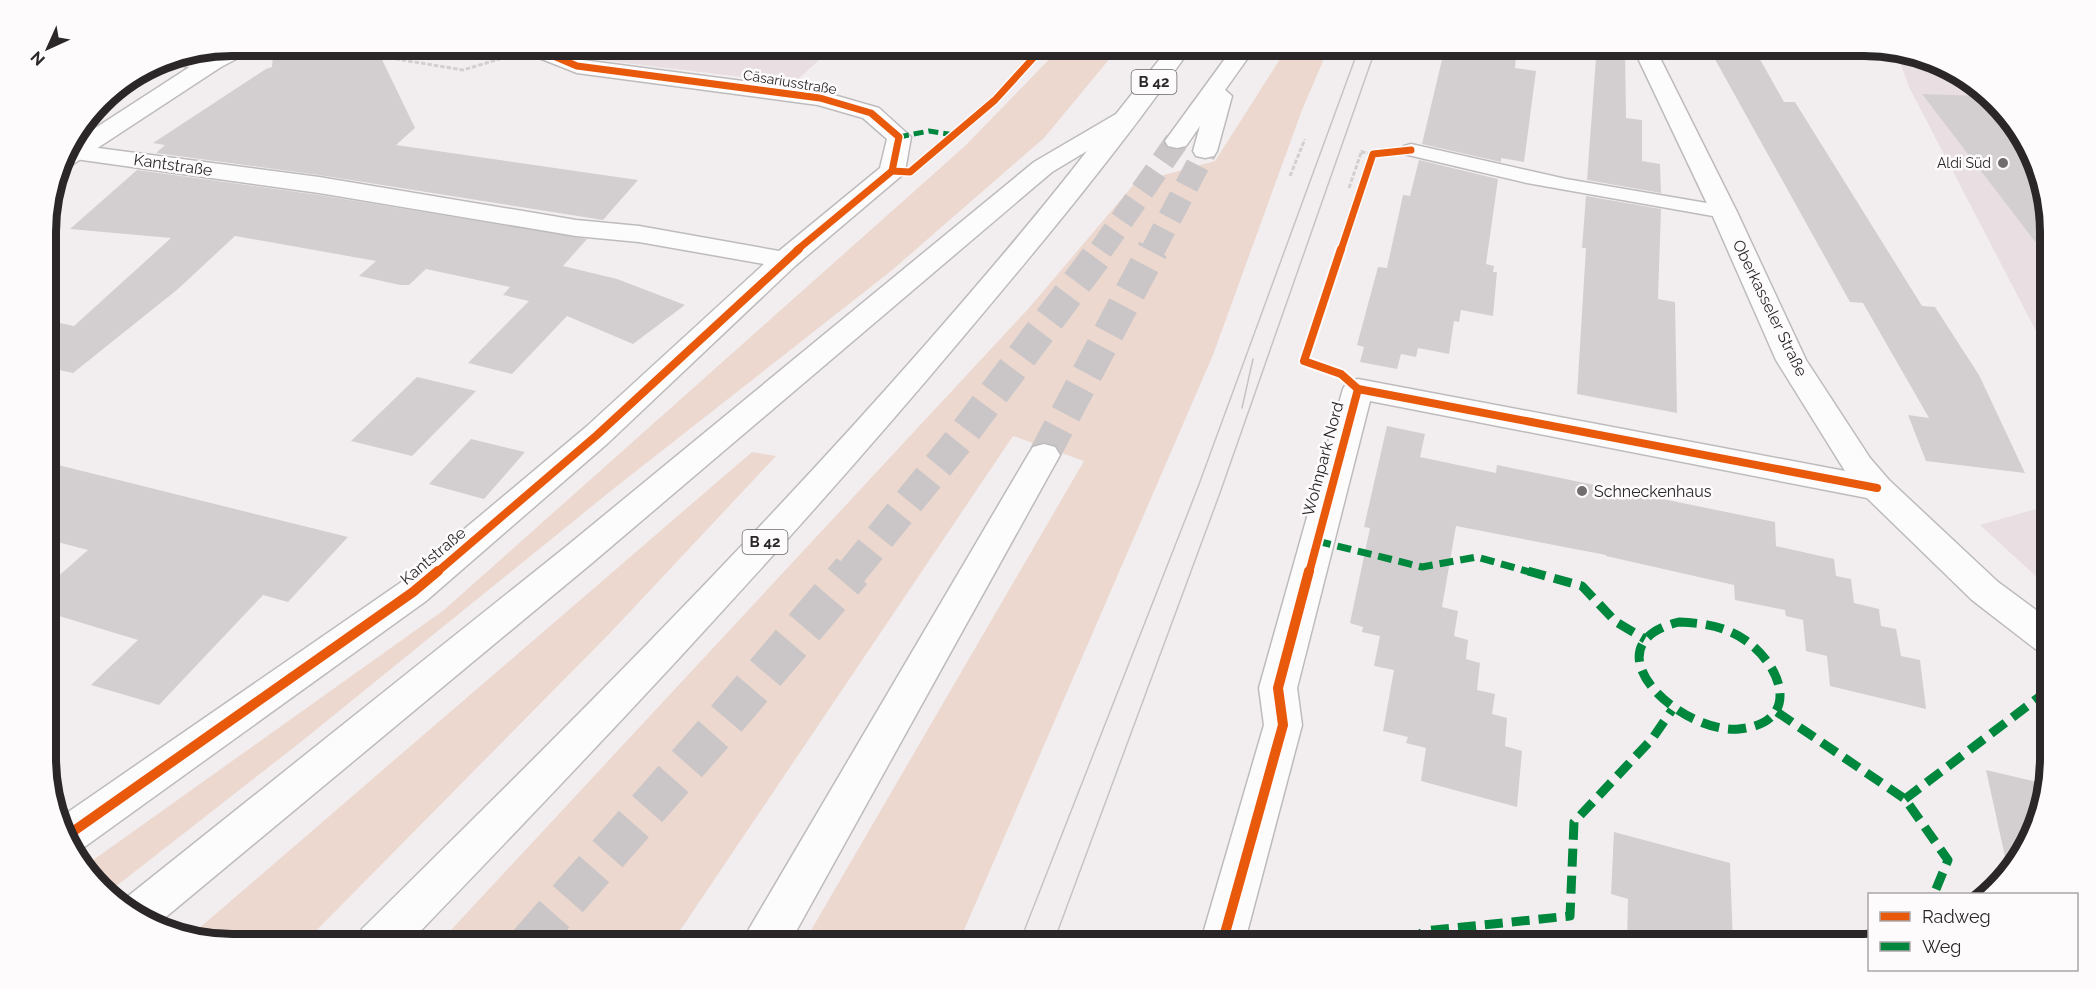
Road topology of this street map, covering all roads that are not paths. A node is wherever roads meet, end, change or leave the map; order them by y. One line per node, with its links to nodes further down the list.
1 (1174, 55): 9 (main road, B 42)
2 (1239, 55): 8 (main road)
3 (1645, 55): 15 (main road, Oberkasseler Straße)
4 (224, 56): 7 (main road)
5 (556, 56): 16 (main road, Cäsariusstraße)
6 (194, 60): 7 (main road)
7 (213, 62): 13 (main road)
8 (1227, 74): 10 (main road); 12 (main road)
9 (1127, 118): 21 (main road, B 42); 23 (main road, B 42)
10 (1177, 141)
11 (1411, 150): 15 (lane)
12 (1205, 151)
13 (74, 153)
14 (72, 157): 16 (main road, Kantstraße)
15 (1724, 212): 18 (main road, Oberkasseler Straße)
16 (785, 260): 20 (main road, Kantstraße)
17 (1044, 455): 24 (main road)
18 (1877, 488): 19 (main road, Oberkasseler Straße); 22 (main road, Wohnpark Nord)
19 (2040, 633)
20 (72, 831)
21 (142, 910)
22 (1225, 933)
23 (388, 934)
24 (771, 934)

